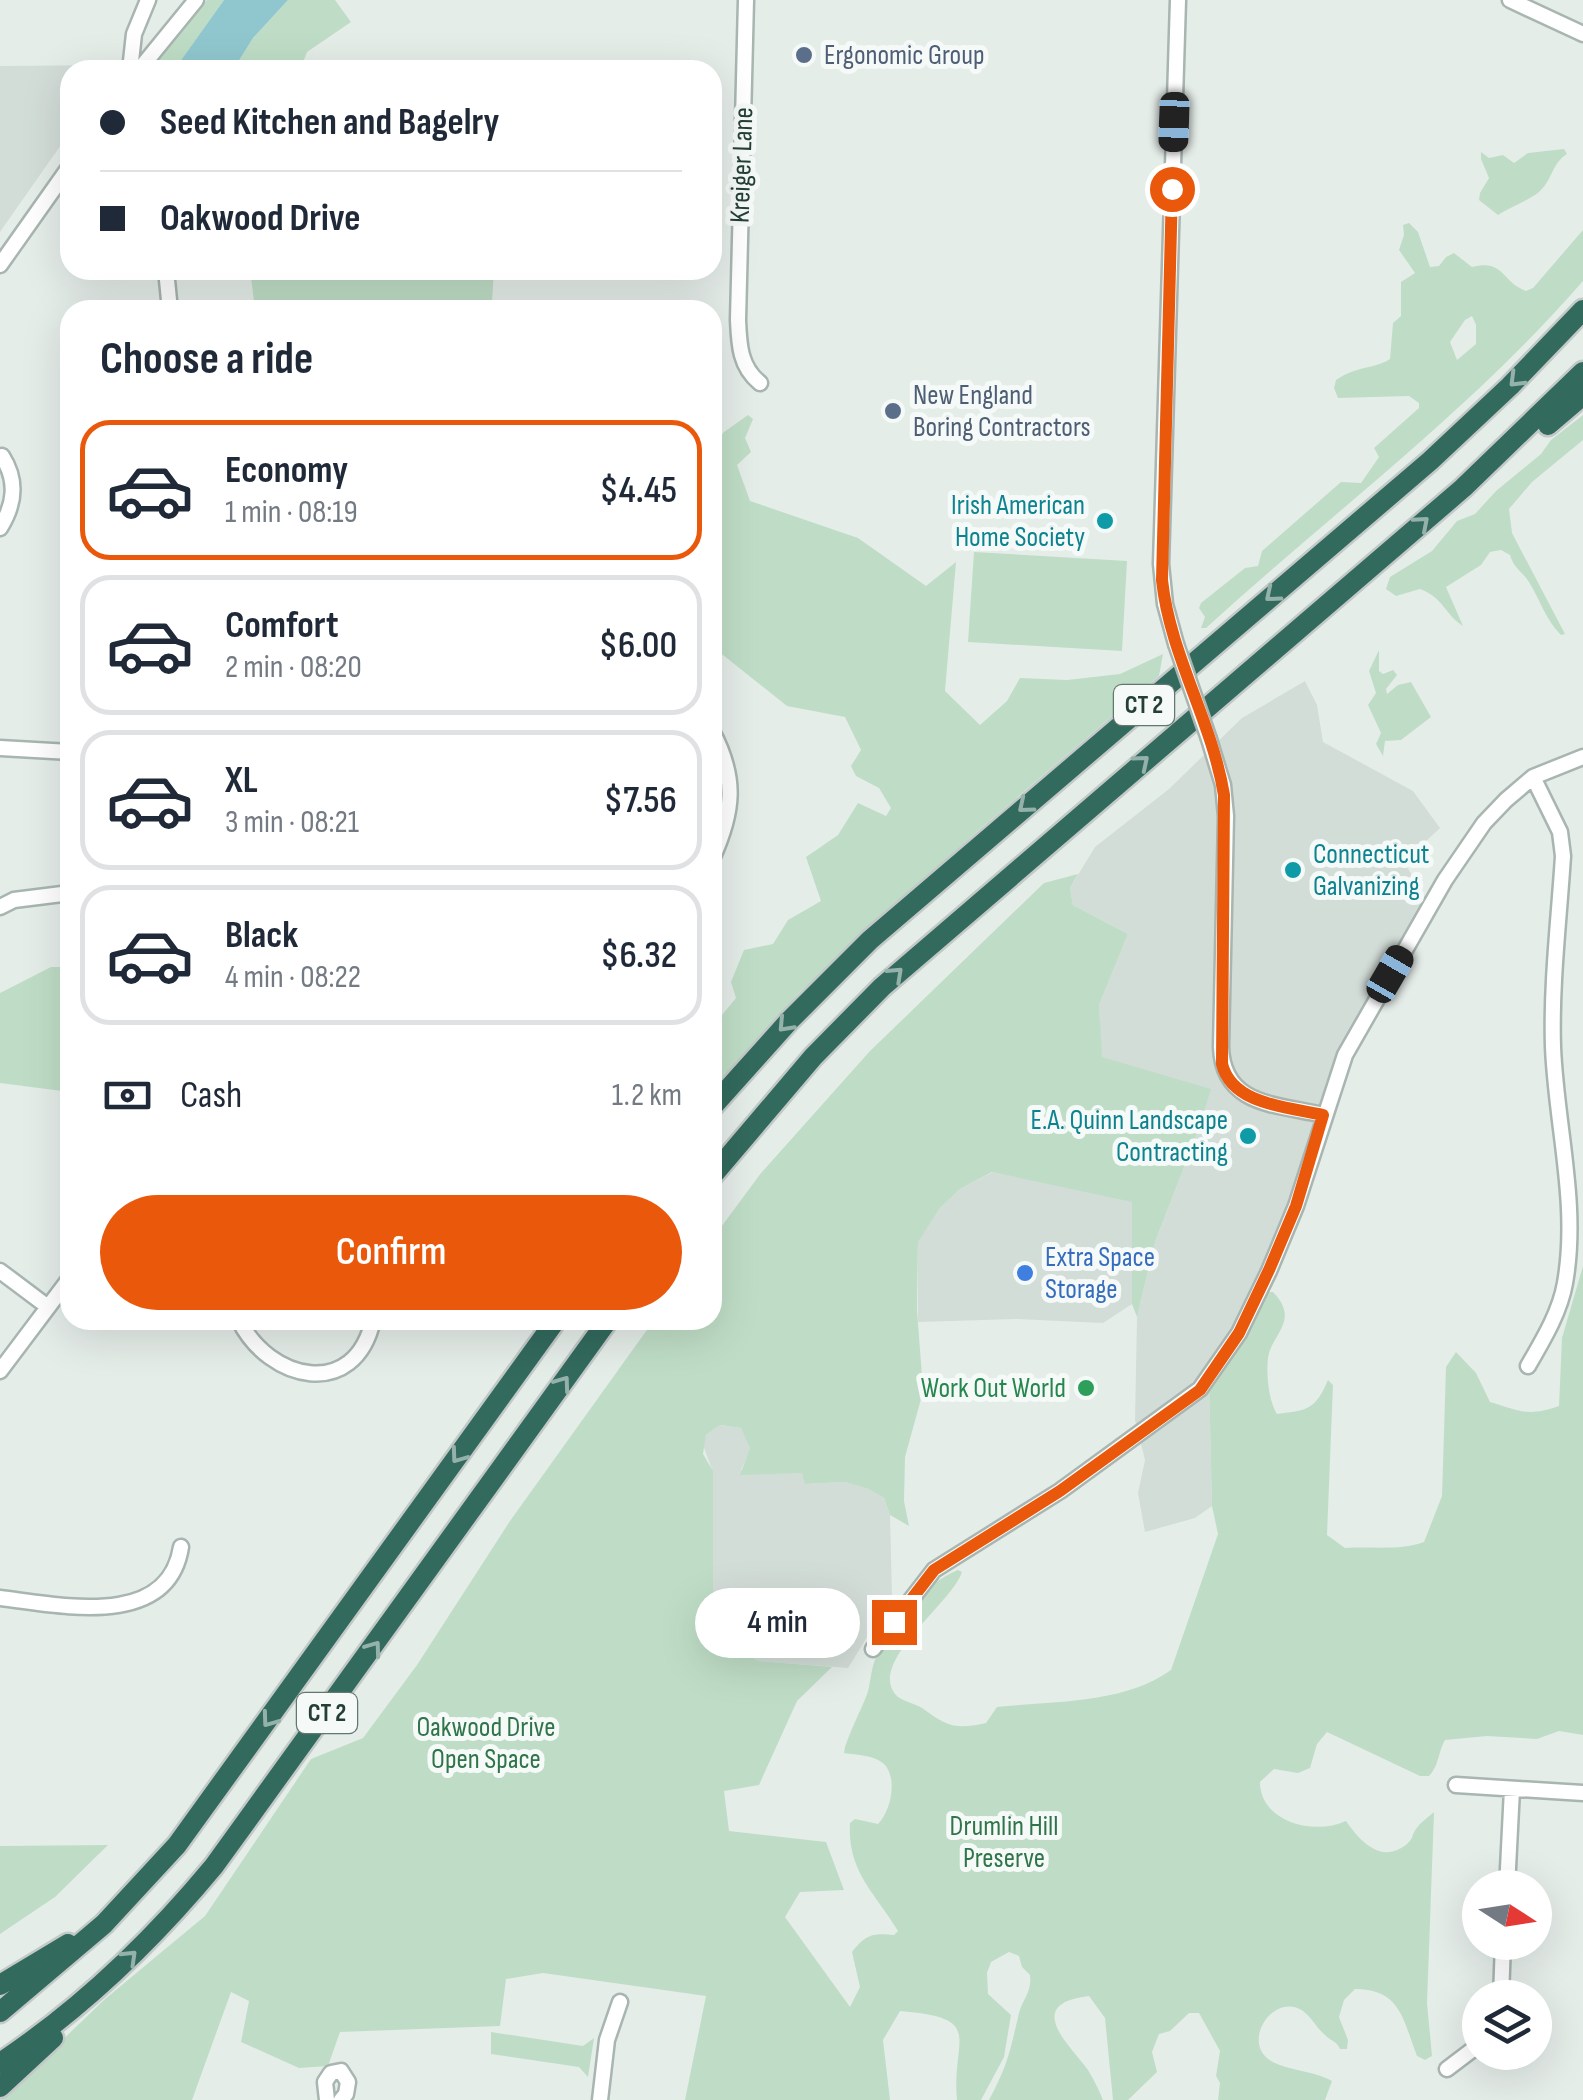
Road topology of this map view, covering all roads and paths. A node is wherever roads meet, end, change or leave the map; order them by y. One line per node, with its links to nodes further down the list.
1 (148, 0): 7 (street)
2 (196, 0): 8 (street)
3 (746, 0): 13 (street, Kreiger Lane)
4 (1178, 0): 27 (street, bridge)
5 (1510, 0): 6 (street)
6 (1583, 34)
7 (131, 60)
8 (148, 60)
9 (60, 180): 10 (street)
10 (0, 265)
11 (1583, 310): 26 (highway, CT 2, one-way to 26)
12 (1583, 372): 16 (highway, CT 2)
13 (760, 383)
14 (1583, 395): 16 (highway)
15 (2, 456): 17 (street)
16 (1474, 478): 28 (highway, CT 2, one-way to 16)
17 (0, 528)
18 (0, 748): 20 (street)
19 (722, 748): 23 (street)
20 (60, 751)
21 (1583, 757): 22 (street)
22 (1532, 777): 27 (street); 36 (street)
23 (722, 836)
24 (60, 894): 25 (street)
25 (0, 907)
26 (722, 1096)
27 (1323, 1115): 40 (street)
28 (722, 1164)
29 (0, 1271): 31 (street)
30 (60, 1291): 31 (street)
31 (48, 1307): 37 (street)
32 (245, 1330): 33 (street)
33 (370, 1330)
34 (549, 1330): 45 (highway, CT 2, one-way to 45)
35 (601, 1330): 47 (highway, CT 2, one-way to 35)
36 (1528, 1366)
37 (0, 1370)
38 (181, 1547): 39 (street)
39 (0, 1598)
40 (874, 1649)
41 (1456, 1786): 42 (street)
42 (1512, 1789): 43 (street); 44 (street)
43 (1583, 1792)
44 (1507, 1870)
45 (115, 1914): 46 (highway); 49 (highway, CT 2)
46 (0, 1984)
47 (101, 1984): 51 (highway, CT 2); 53 (highway)
48 (620, 2002): 56 (street)
49 (0, 2012)
50 (1462, 2057): 52 (street)
51 (0, 2063)
52 (1446, 2069)
53 (0, 2087)
54 (328, 2100): 55 (street)
55 (340, 2100)
56 (600, 2100)

